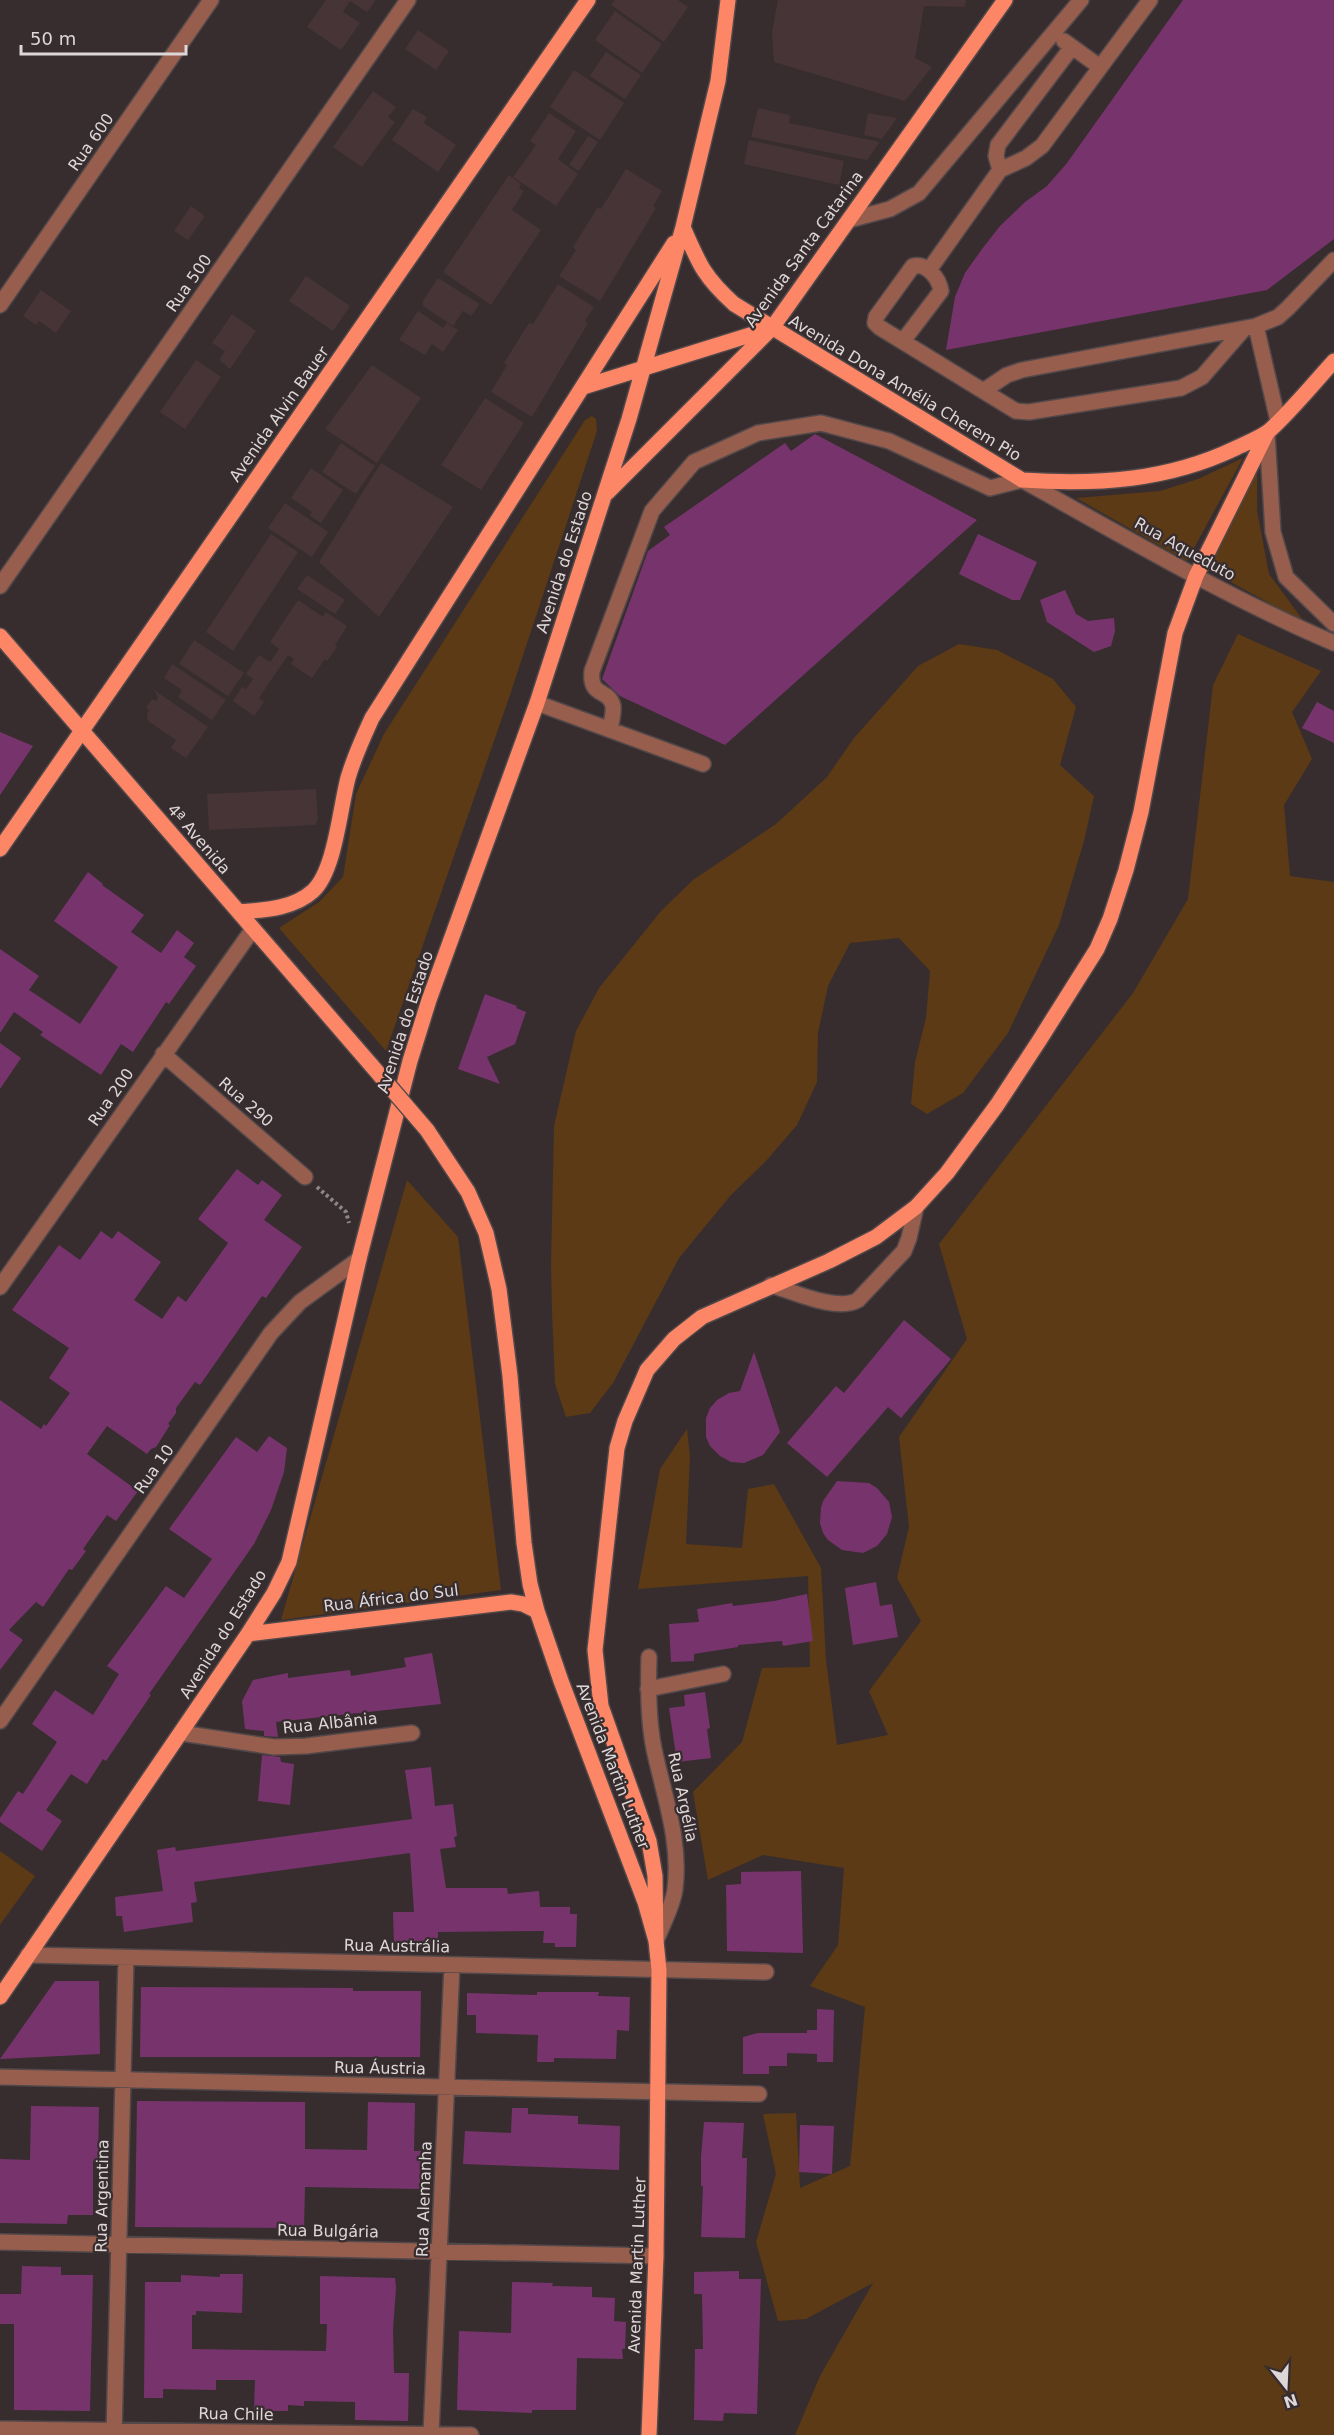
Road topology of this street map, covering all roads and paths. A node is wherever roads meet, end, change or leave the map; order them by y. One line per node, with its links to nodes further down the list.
1 (211, 0): 16 (street, Rua 600)
2 (408, 0): 29 (street, Rua 500)
3 (588, 0): 34 (main road, Avenida Alvin Bauer)
4 (728, 0): 13 (main road, Avenida do Estado)
5 (1005, 0): 12 (main road, Avenida Santa Catarina)
6 (1081, 0): 8 (street)
7 (1150, 0): 10 (street)
8 (1054, 34): 9 (street); 12 (street)
9 (1072, 47): 10 (street); 11 (street)
10 (1100, 67): 11 (street)
11 (1000, 170): 15 (street)
12 (849, 220): 17 (main road, Avenida Santa Catarina)
13 (683, 228): 17 (main road, Avenida Dona Amélia Cherem Pio); 21 (main road, Avenida do Estado); 22 (main road)
14 (1334, 260): 18 (street)
15 (929, 270): 19 (street); 19 (street)
16 (0, 305)
17 (772, 328): 21 (main road); 26 (main road, Avenida Dona Amélia Cherem Pio); 27 (main road, Avenida Santa Catarina)
18 (1249, 328): 23 (street); 23 (street); 24 (street)
19 (903, 341): 23 (street)
20 (1334, 360): 24 (main road, Avenida Dona Amélia Cherem Pio)
21 (642, 369): 22 (main road); 27 (main road, Avenida do Estado)
22 (583, 387): 38 (main road)
23 (983, 391)
24 (1278, 421): 25 (main road, Avenida Dona Amélia Cherem Pio)
25 (1267, 433): 26 (main road, Avenida Dona Amélia Cherem Pio); 28 (main road); 30 (street)
26 (1022, 480): 28 (street, Rua Aqueduto); 35 (street)
27 (605, 495): 33 (main road, Avenida do Estado)
28 (1196, 576): 32 (street, Rua Aqueduto); 43 (main road)
29 (0, 586)
30 (1334, 624)
31 (0, 636): 34 (main road, 4ª Avenida)
32 (1334, 643)
33 (537, 702): 35 (street); 44 (main road, Avenida do Estado)
34 (81, 730): 37 (main road, Avenida Alvin Bauer); 38 (main road, 4ª Avenida)
35 (610, 730): 36 (street)
36 (703, 764)
37 (0, 849)
38 (239, 912): 39 (main road, 4ª Avenida)
39 (253, 929): 40 (street, Rua 200); 41 (main road, 4ª Avenida, bridge)
40 (163, 1054): 42 (street, Rua 290); 46 (street, Rua 200)
41 (427, 1130): 47 (main road, Avenida Martin Luther)
42 (305, 1177): 44 (path)
43 (916, 1207): 45 (main road); 45 (street)
44 (358, 1259): 48 (main road, Avenida do Estado); 52 (street, Rua 10)
45 (771, 1285): 55 (main road)
46 (0, 1287)
47 (537, 1611): 48 (main road, Rua África do Sul); 55 (main road, Avenida Martin Luther)
48 (248, 1634): 54 (main road, Avenida do Estado)
49 (649, 1658): 51 (street, Rua Argélia)
50 (723, 1674): 51 (street)
51 (648, 1689): 55 (street, Rua Argélia)
52 (0, 1721)
53 (412, 1732): 54 (street, Rua Albânia)
54 (181, 1733): 56 (main road, Avenida do Estado)
55 (656, 1941): 59 (main road, Avenida Martin Luther)
56 (28, 1955): 57 (street, Rua Austrália); 61 (main road, Avenida do Estado)
57 (126, 1958): 58 (street, Rua Austrália); 63 (street, Rua Argentina)
58 (452, 1965): 59 (street, Rua Austrália); 64 (street, Rua Alemanha)
59 (659, 1970): 60 (street, Rua Austrália); 65 (main road, Avenida Martin Luther)
60 (766, 1972)
61 (0, 1997)
62 (0, 2077): 63 (street, Rua Áustria)
63 (123, 2080): 64 (street, Rua Áustria); 68 (street, Rua Argentina)
64 (447, 2087): 65 (street, Rua Áustria); 69 (street, Rua Alemanha)
65 (659, 2092): 66 (street, Rua Áustria); 70 (main road, Avenida Martin Luther)
66 (759, 2094)
67 (0, 2242): 68 (street, Rua Bulgária)
68 (119, 2245): 69 (street, Rua Bulgária); 72 (street, Rua Argentina)
69 (439, 2251): 70 (street, Rua Bulgária); 73 (street, Rua Alemanha)
70 (656, 2256): 75 (main road, Avenida Martin Luther)
71 (0, 2429): 72 (street, Rua Chile)
72 (114, 2433): 73 (street, Rua Chile)
73 (431, 2434): 74 (street, Rua Chile)
74 (471, 2435)
75 (649, 2435)

